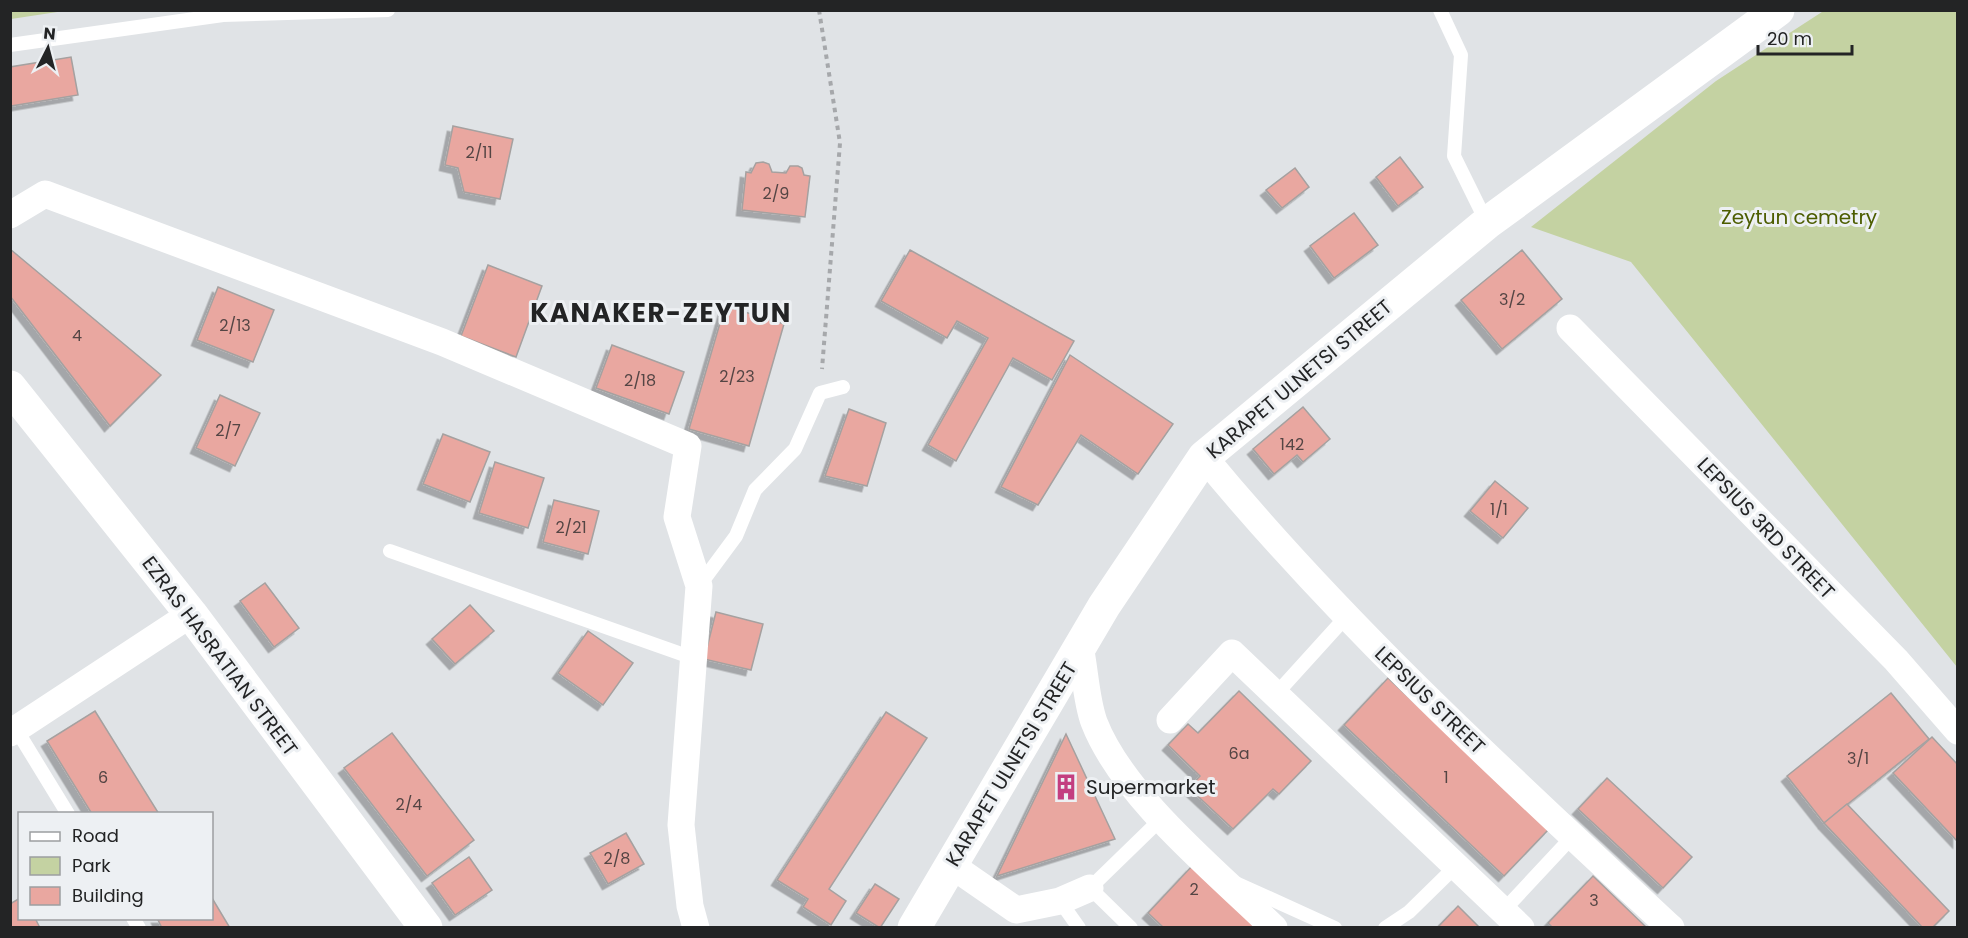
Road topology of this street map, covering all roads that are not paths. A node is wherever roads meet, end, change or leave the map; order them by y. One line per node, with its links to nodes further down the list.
1 (388, 10): 4 (lane)
2 (1440, 10): 6 (lane)
3 (1778, 10): 6 (street, KARAPET ULNETSI STREET)
4 (10, 45)
5 (10, 215): 13 (street)
6 (1487, 223): 11 (street, KARAPET ULNETSI STREET)
7 (1570, 328): 21 (street, LEPSIUS 3RD STREET)
8 (10, 387): 15 (street, EZRAS HASRATIAN STREET)
9 (843, 387): 13 (lane)
10 (10, 406): 15 (street, EZRAS HASRATIAN STREET)
11 (1204, 458): 14 (street, LEPSIUS STREET); 16 (street, KARAPET ULNETSI STREET)
12 (390, 551): 17 (lane)
13 (699, 586): 17 (street)
14 (1345, 618): 18 (lane); 24 (street, LEPSIUS STREET)
15 (185, 619): 20 (street); 31 (street, EZRAS HASRATIAN STREET); 32 (street, EZRAS HASRATIAN STREET)
16 (1080, 646): 23 (street); 25 (street, KARAPET ULNETSI STREET)
17 (693, 658): 33 (street)
18 (1277, 693): 19 (street); 26 (street)
19 (1170, 720)
20 (13, 731): 22 (lane)
21 (1958, 731)
22 (67, 812)
23 (1162, 818): 27 (street); 28 (lane)
24 (1573, 837): 30 (lane); 40 (street, LEPSIUS STREET)
25 (951, 865): 29 (street); 34 (street, KARAPET ULNETSI STREET)
26 (1456, 866): 30 (street); 39 (lane)
27 (1222, 877): 37 (street); 38 (lane)
28 (1090, 888): 29 (street); 36 (lane)
29 (1060, 902): 35 (lane)
30 (1513, 919)
31 (405, 927)
32 (426, 927)
33 (696, 927)
34 (914, 927)
35 (1079, 927)
36 (1131, 927)
37 (1274, 927)
38 (1335, 927)
39 (1385, 927)
40 (1671, 927)

